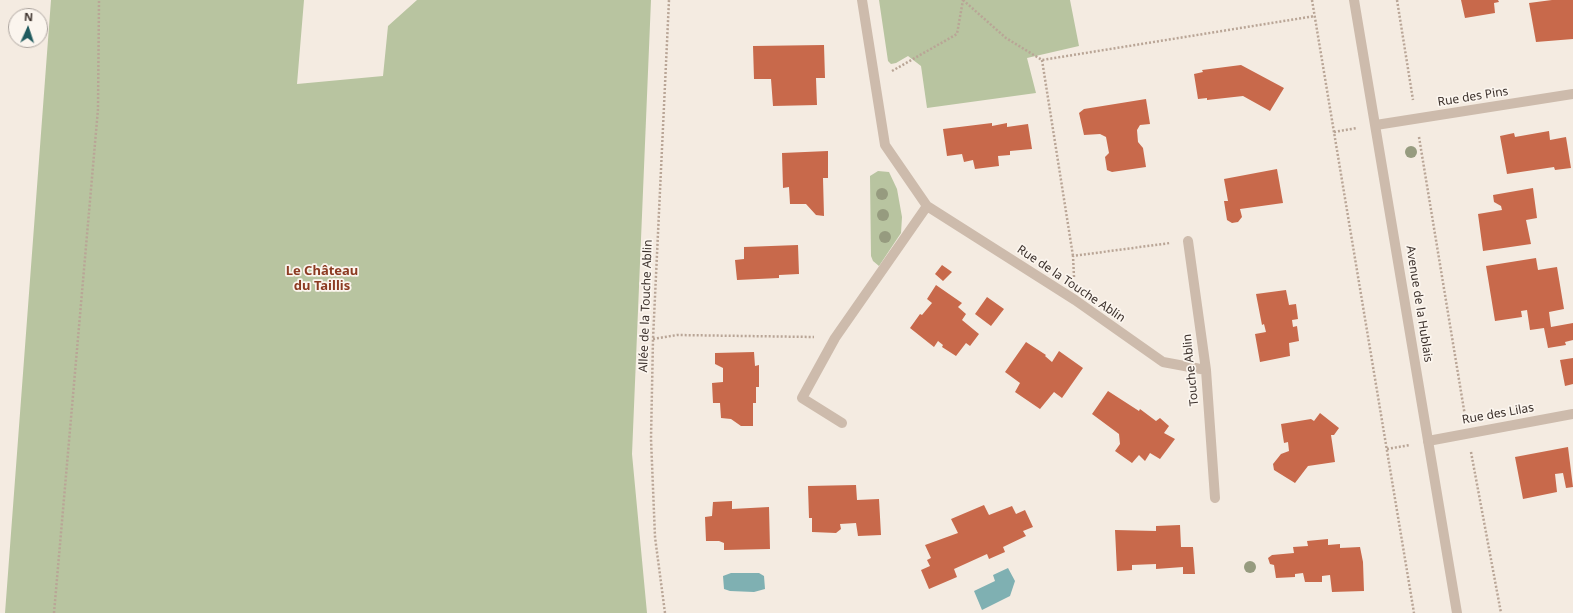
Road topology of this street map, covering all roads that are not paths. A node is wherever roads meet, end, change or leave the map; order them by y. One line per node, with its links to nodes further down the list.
1 (862, 0): 5 (street, Rue de la Touche Ablin)
2 (1354, 0): 4 (street, Avenue de la Hublais)
3 (1573, 94): 4 (street, Rue des Pins)
4 (1376, 125): 10 (street, Avenue de la Hublais)
5 (927, 206): 7 (street, Rue de la Touche Ablin); 9 (street)
6 (1188, 241): 7 (street, Touche Ablin)
7 (1206, 370): 11 (street, Touche Ablin)
8 (1573, 414): 10 (street, Rue des Lilas)
9 (842, 423)
10 (1428, 441): 12 (street, Avenue de la Hublais)
11 (1214, 498)
12 (1457, 613)

